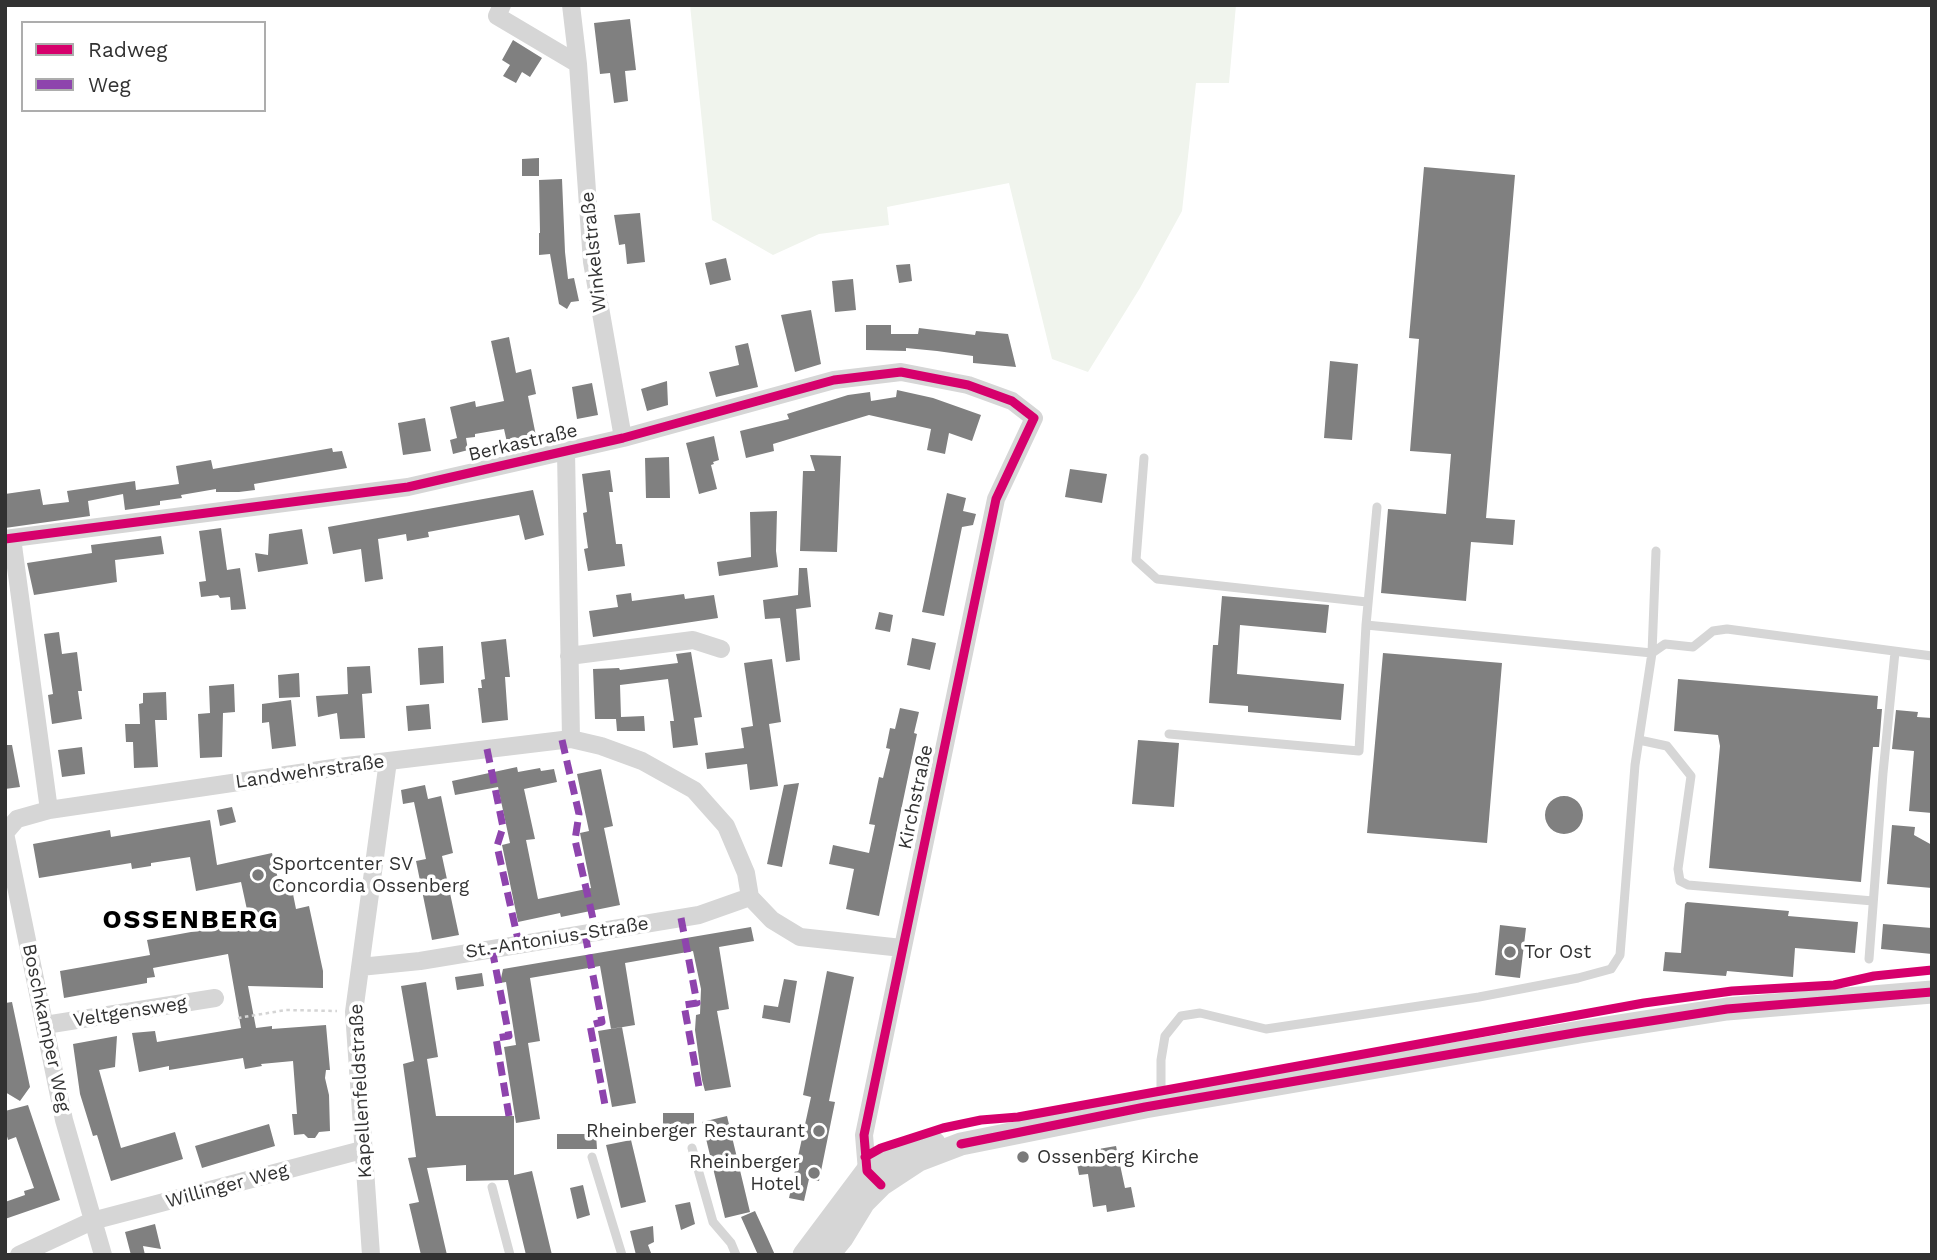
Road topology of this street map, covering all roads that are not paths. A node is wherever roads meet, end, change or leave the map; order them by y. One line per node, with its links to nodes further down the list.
1 (502, 5): 3 (street)
2 (571, 5): 3 (street, Winkelstraße)
3 (578, 64): 5 (street, Winkelstraße)
4 (1034, 418): 5 (street, Berkastraße); 26 (street, Kirchstraße)
5 (623, 438): 6 (street, Berkastraße)
6 (566, 451): 9 (street, Berkastraße); 16 (street)
7 (1144, 458): 11 (lane)
8 (1377, 507): 11 (lane)
9 (9, 538): 22 (street)
10 (1656, 551): 15 (lane)
11 (1367, 602): 12 (lane)
12 (1366, 625): 15 (lane); 18 (lane)
13 (721, 649): 16 (street)
14 (1895, 652): 15 (lane); 17 (lane); 25 (lane)
15 (1652, 653): 20 (lane)
16 (569, 656): 19 (street)
17 (1932, 656)
18 (1169, 734)
19 (570, 739): 21 (street, Landwehrstraße); 24 (street, Landwehrstraße)
20 (1639, 740): 25 (lane); 32 (lane)
21 (388, 761): 22 (street, Landwehrstraße); 28 (street, Kapellenfeldstraße)
22 (49, 810): 23 (street, Landwehrstraße)
23 (5, 833): 31 (street, Boschkamper Weg)
24 (750, 897): 26 (street); 28 (street, St.-Antonius-Straße)
25 (1873, 901): 27 (lane)
26 (902, 947): 36 (street, Kirchstraße)
27 (1869, 959)
28 (360, 967): 34 (street, Kapellenfeldstraße)
29 (1932, 992): 32 (street)
30 (215, 998): 31 (street, Veltgensweg)
31 (45, 1025): 38 (street, Boschkamper Weg)
32 (1161, 1105): 36 (street)
33 (692, 1148): 44 (lane)
34 (362, 1150): 38 (street, Willinger Weg); 41 (street, Kapellenfeldstraße)
35 (592, 1157): 43 (lane)
36 (874, 1178): 45 (street); 46 (street)
37 (492, 1187): 42 (lane)
38 (92, 1221): 39 (street, Willinger Weg); 40 (street)
39 (19, 1255)
40 (103, 1255)
41 (371, 1255)
42 (510, 1255)
43 (622, 1255)
44 (736, 1255)
45 (804, 1255)
46 (828, 1255)

